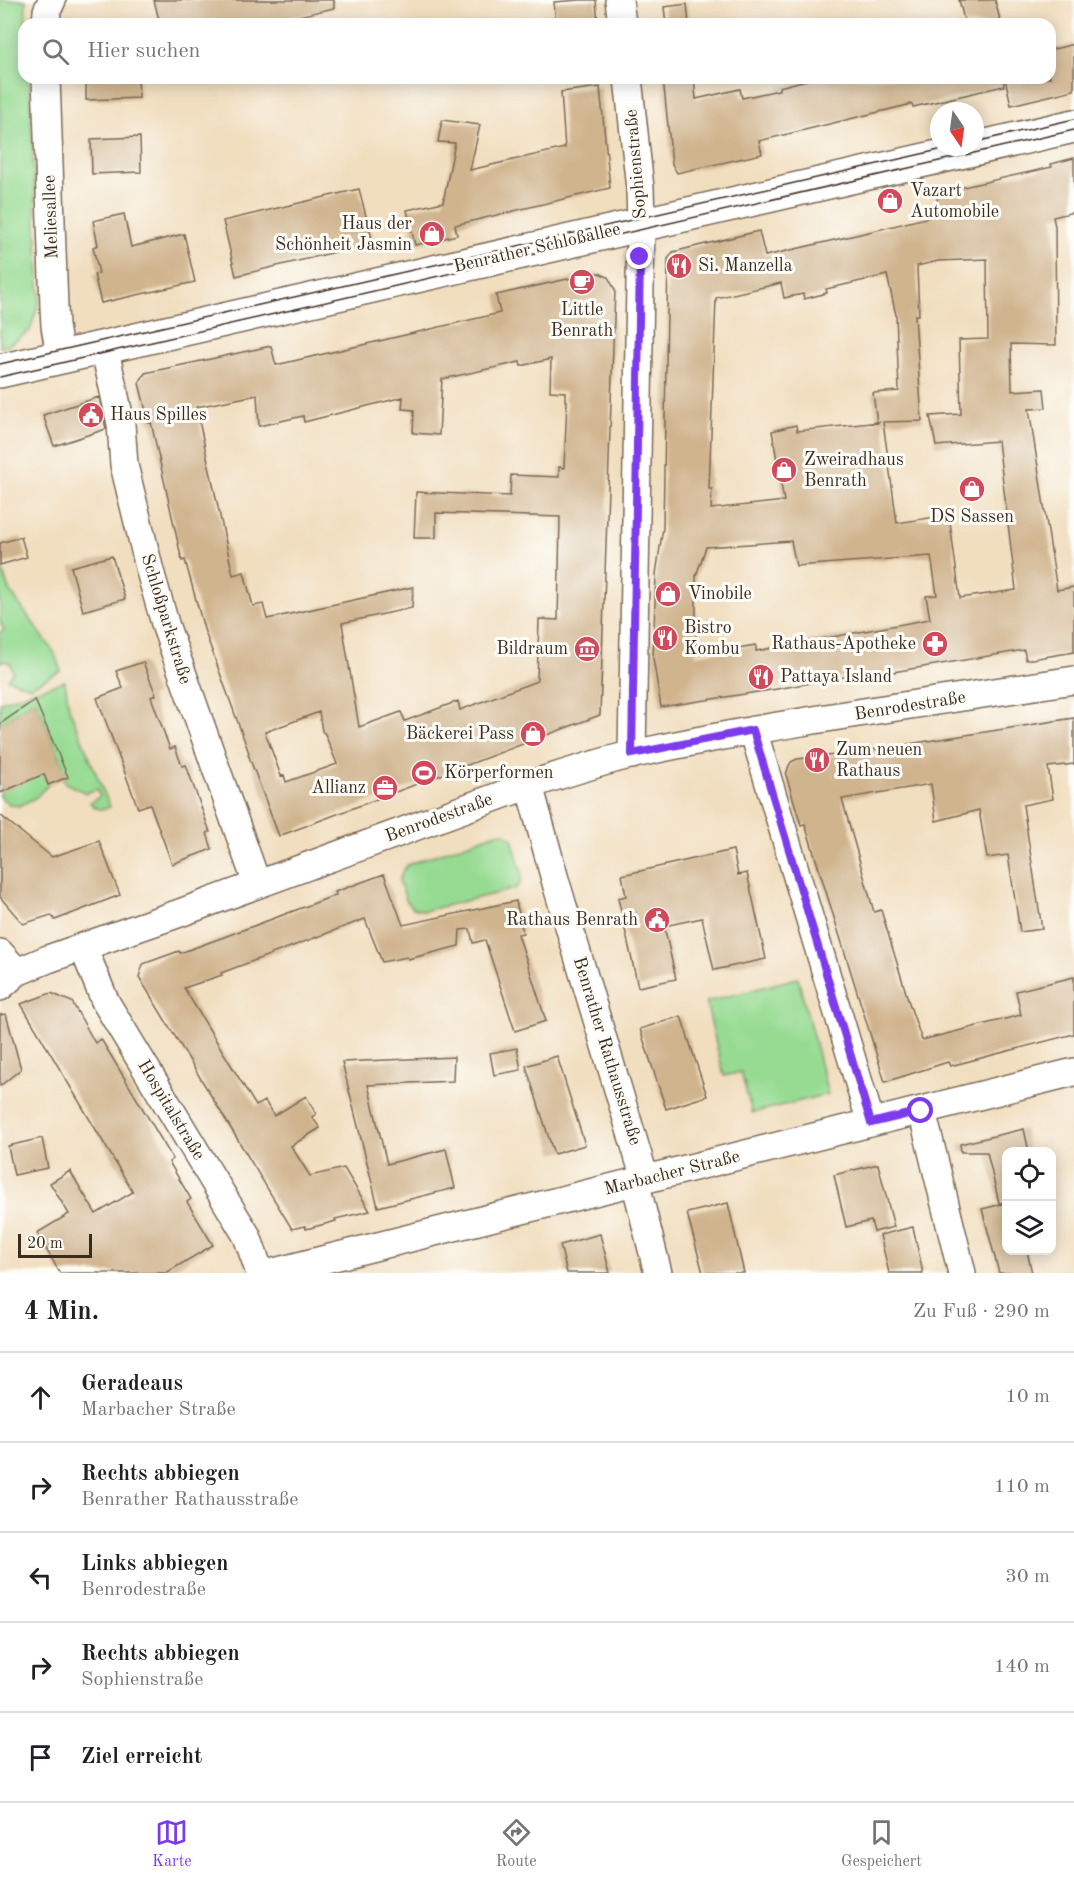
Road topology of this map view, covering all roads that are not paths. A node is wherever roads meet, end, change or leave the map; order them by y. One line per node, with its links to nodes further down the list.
1 (52, 0): 3 (street)
2 (620, 0): 4 (street)
3 (46, 18)
4 (622, 18)
5 (46, 84): 10 (street, Meliesallee)
6 (629, 84): 8 (street, Sophienstraße)
7 (1074, 126): 8 (main road, Benrather Schloßallee)
8 (641, 224): 9 (main road, Benrather Schloßallee); 14 (street, Sophienstraße)
9 (104, 346): 10 (main road, Benrather Schloßallee); 16 (street, Schloßparkstraße)
10 (60, 357): 11 (main road, Benrather Schloßallee)
11 (0, 371)
12 (1074, 680): 13 (street, Benrodestraße)
13 (753, 730): 14 (street, Benrodestraße); 21 (street)
14 (632, 754): 15 (street, Benrodestraße)
15 (530, 785): 16 (street, Benrodestraße); 22 (street, Benrather Rathausstraße)
16 (257, 884): 17 (street, Benrodestraße)
17 (83, 947): 18 (street, Benrodestraße); 23 (street, Hospitalstraße)
18 (6, 971)
19 (1074, 1072): 20 (street, Marbacher Straße)
20 (921, 1111): 21 (street, Marbacher Straße); 26 (street)
21 (871, 1123): 22 (street, Marbacher Straße)
22 (640, 1180): 24 (street, Marbacher Straße); 25 (street, Benrather Rathausstraße)
23 (260, 1273)
24 (270, 1273)
25 (658, 1273)
26 (962, 1273)

